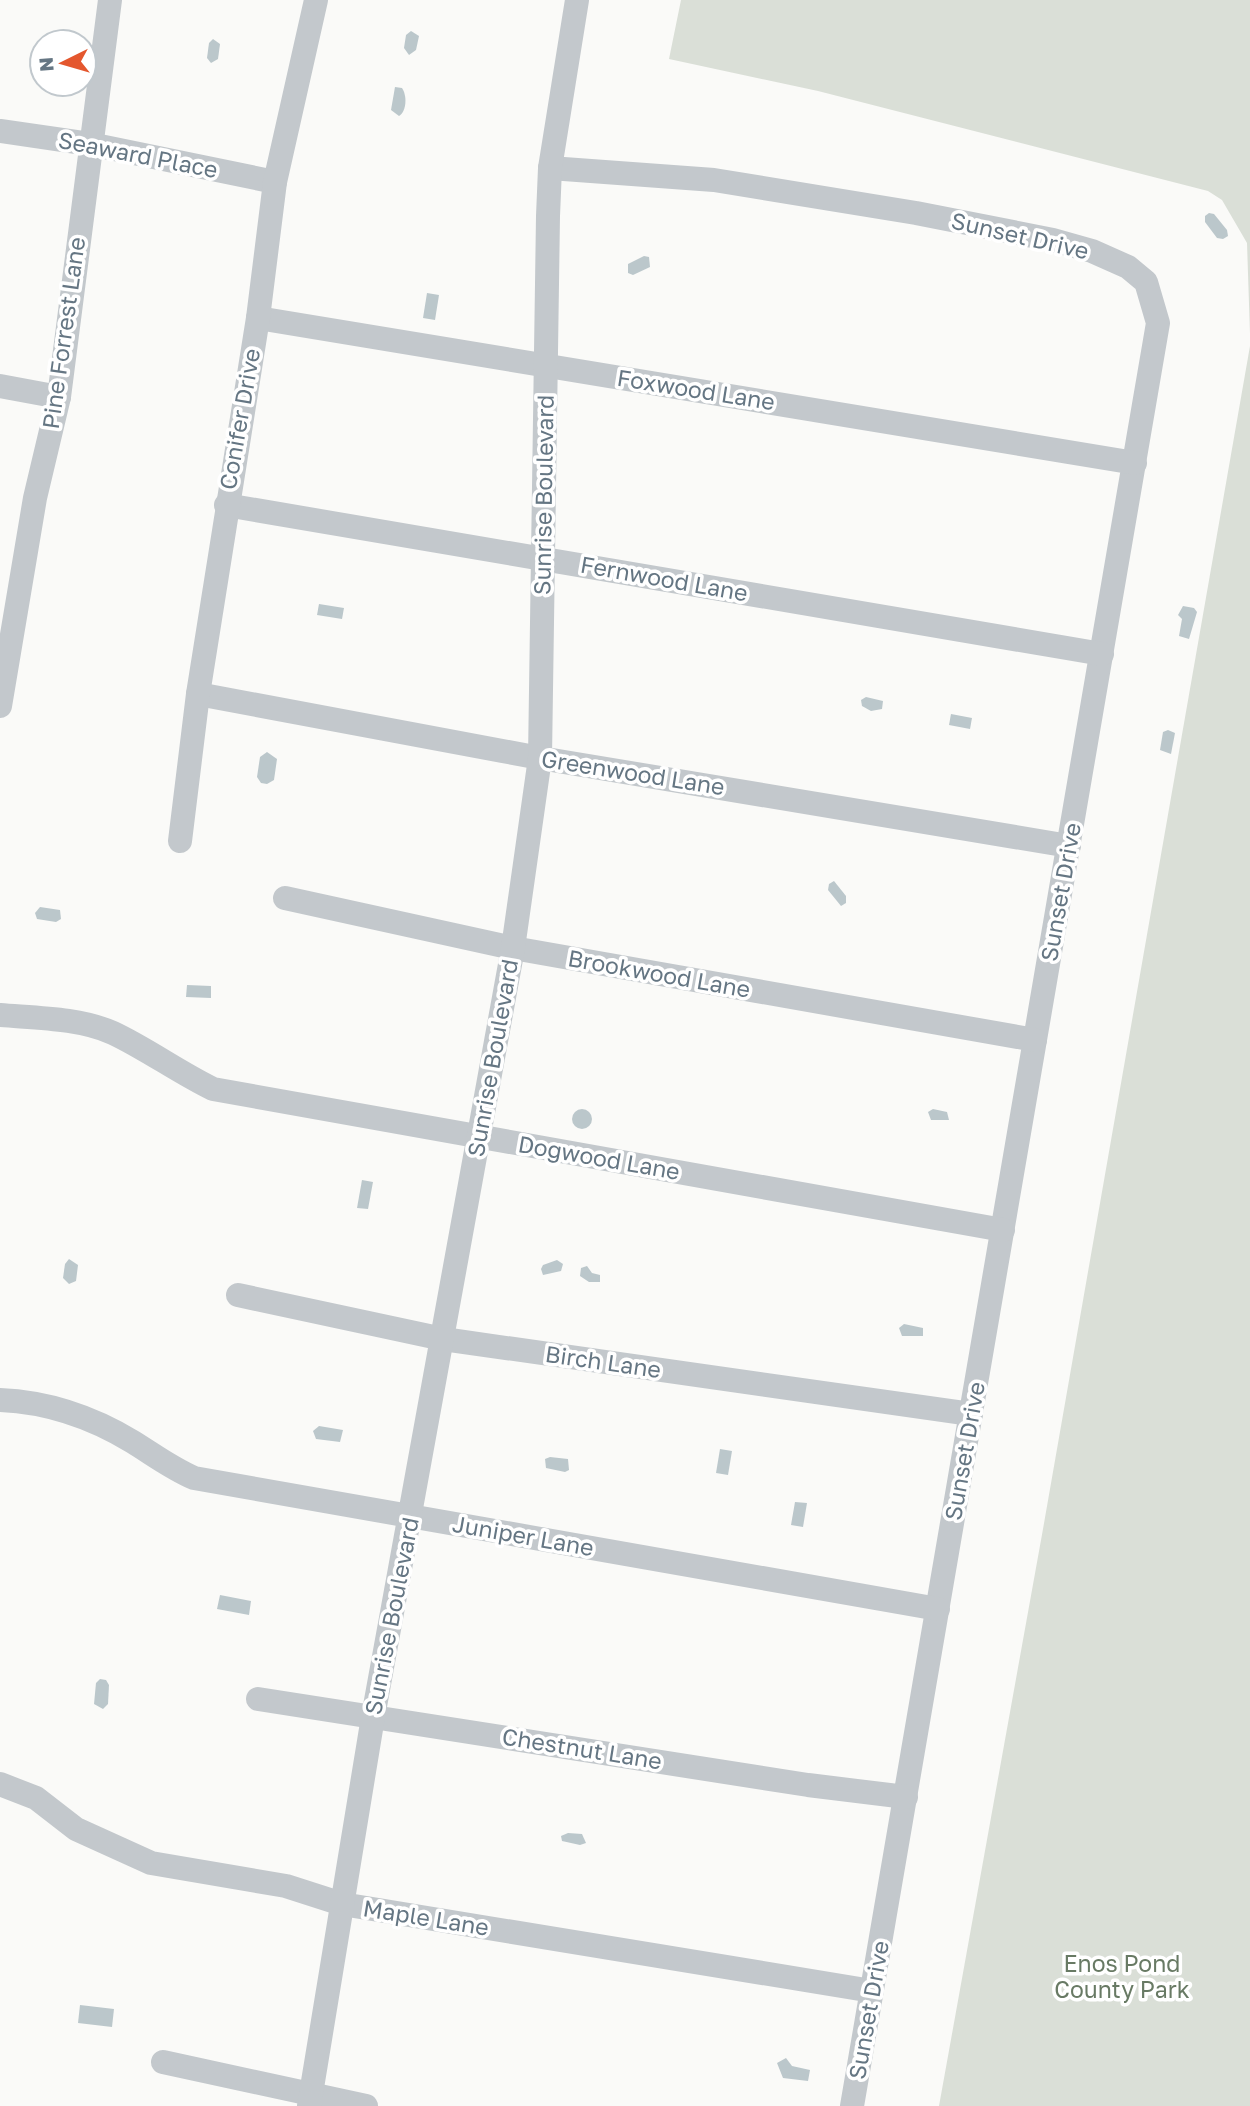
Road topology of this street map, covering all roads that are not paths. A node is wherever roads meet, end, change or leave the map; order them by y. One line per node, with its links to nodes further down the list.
1 (110, 0): 5 (street, Pine Forrest Lane)
2 (316, 0): 7 (street, Conifer Drive)
3 (577, 0): 6 (street, Sunrise Boulevard)
4 (0, 131): 5 (street, Seaward Place)
5 (90, 145): 7 (street, Seaward Place); 11 (street, Pine Forrest Lane)
6 (550, 168): 9 (street, Sunrise Boulevard); 12 (street, Sunset Drive)
7 (275, 182): 8 (street, Conifer Drive)
8 (258, 318): 9 (street, Foxwood Lane); 13 (street, Conifer Drive)
9 (545, 365): 12 (street, Foxwood Lane); 14 (street, Sunrise Boulevard)
10 (0, 386): 11 (street)
11 (59, 397): 17 (street, Pine Forrest Lane)
12 (1135, 463): 15 (street, Sunset Drive)
13 (226, 505): 14 (street, Fernwood Lane); 16 (street, Conifer Drive)
14 (544, 559): 15 (street, Fernwood Lane); 18 (street, Sunrise Boulevard)
15 (1102, 654): 20 (street, Sunset Drive)
16 (198, 694): 18 (street, Greenwood Lane); 19 (street, Conifer Drive)
17 (0, 706)
18 (540, 758): 20 (street, Greenwood Lane); 22 (street, Sunrise Boulevard)
19 (180, 841)
20 (1069, 846): 24 (street, Sunset Drive)
21 (285, 898): 22 (street, Brookwood Lane)
22 (513, 948): 24 (street, Brookwood Lane); 25 (street, Sunrise Boulevard)
23 (0, 1015): 25 (street, Dogwood Lane)
24 (1035, 1040): 26 (street, Sunset Drive)
25 (479, 1136): 26 (street, Dogwood Lane); 28 (street, Sunrise Boulevard)
26 (1003, 1230): 30 (street, Sunset Drive)
27 (238, 1295): 28 (street, Birch Lane)
28 (443, 1339): 30 (street, Birch Lane); 31 (street, Sunrise Boulevard)
29 (0, 1400): 31 (street, Juniper Lane)
30 (971, 1414): 32 (street, Sunset Drive)
31 (411, 1516): 32 (street, Juniper Lane); 34 (street, Sunrise Boulevard)
32 (938, 1609): 36 (street, Sunset Drive)
33 (258, 1699): 34 (street, Chestnut Lane)
34 (373, 1717): 36 (street, Chestnut Lane); 37 (street, Sunrise Boulevard)
35 (0, 1784): 37 (street, Maple Lane)
36 (906, 1797): 38 (street, Sunset Drive)
37 (342, 1904): 38 (street, Maple Lane); 40 (street, Sunrise Boulevard)
38 (872, 1992): 42 (street, Sunset Drive)
39 (163, 2062): 40 (street)
40 (310, 2101): 41 (street)
41 (366, 2106)
42 (852, 2106)

